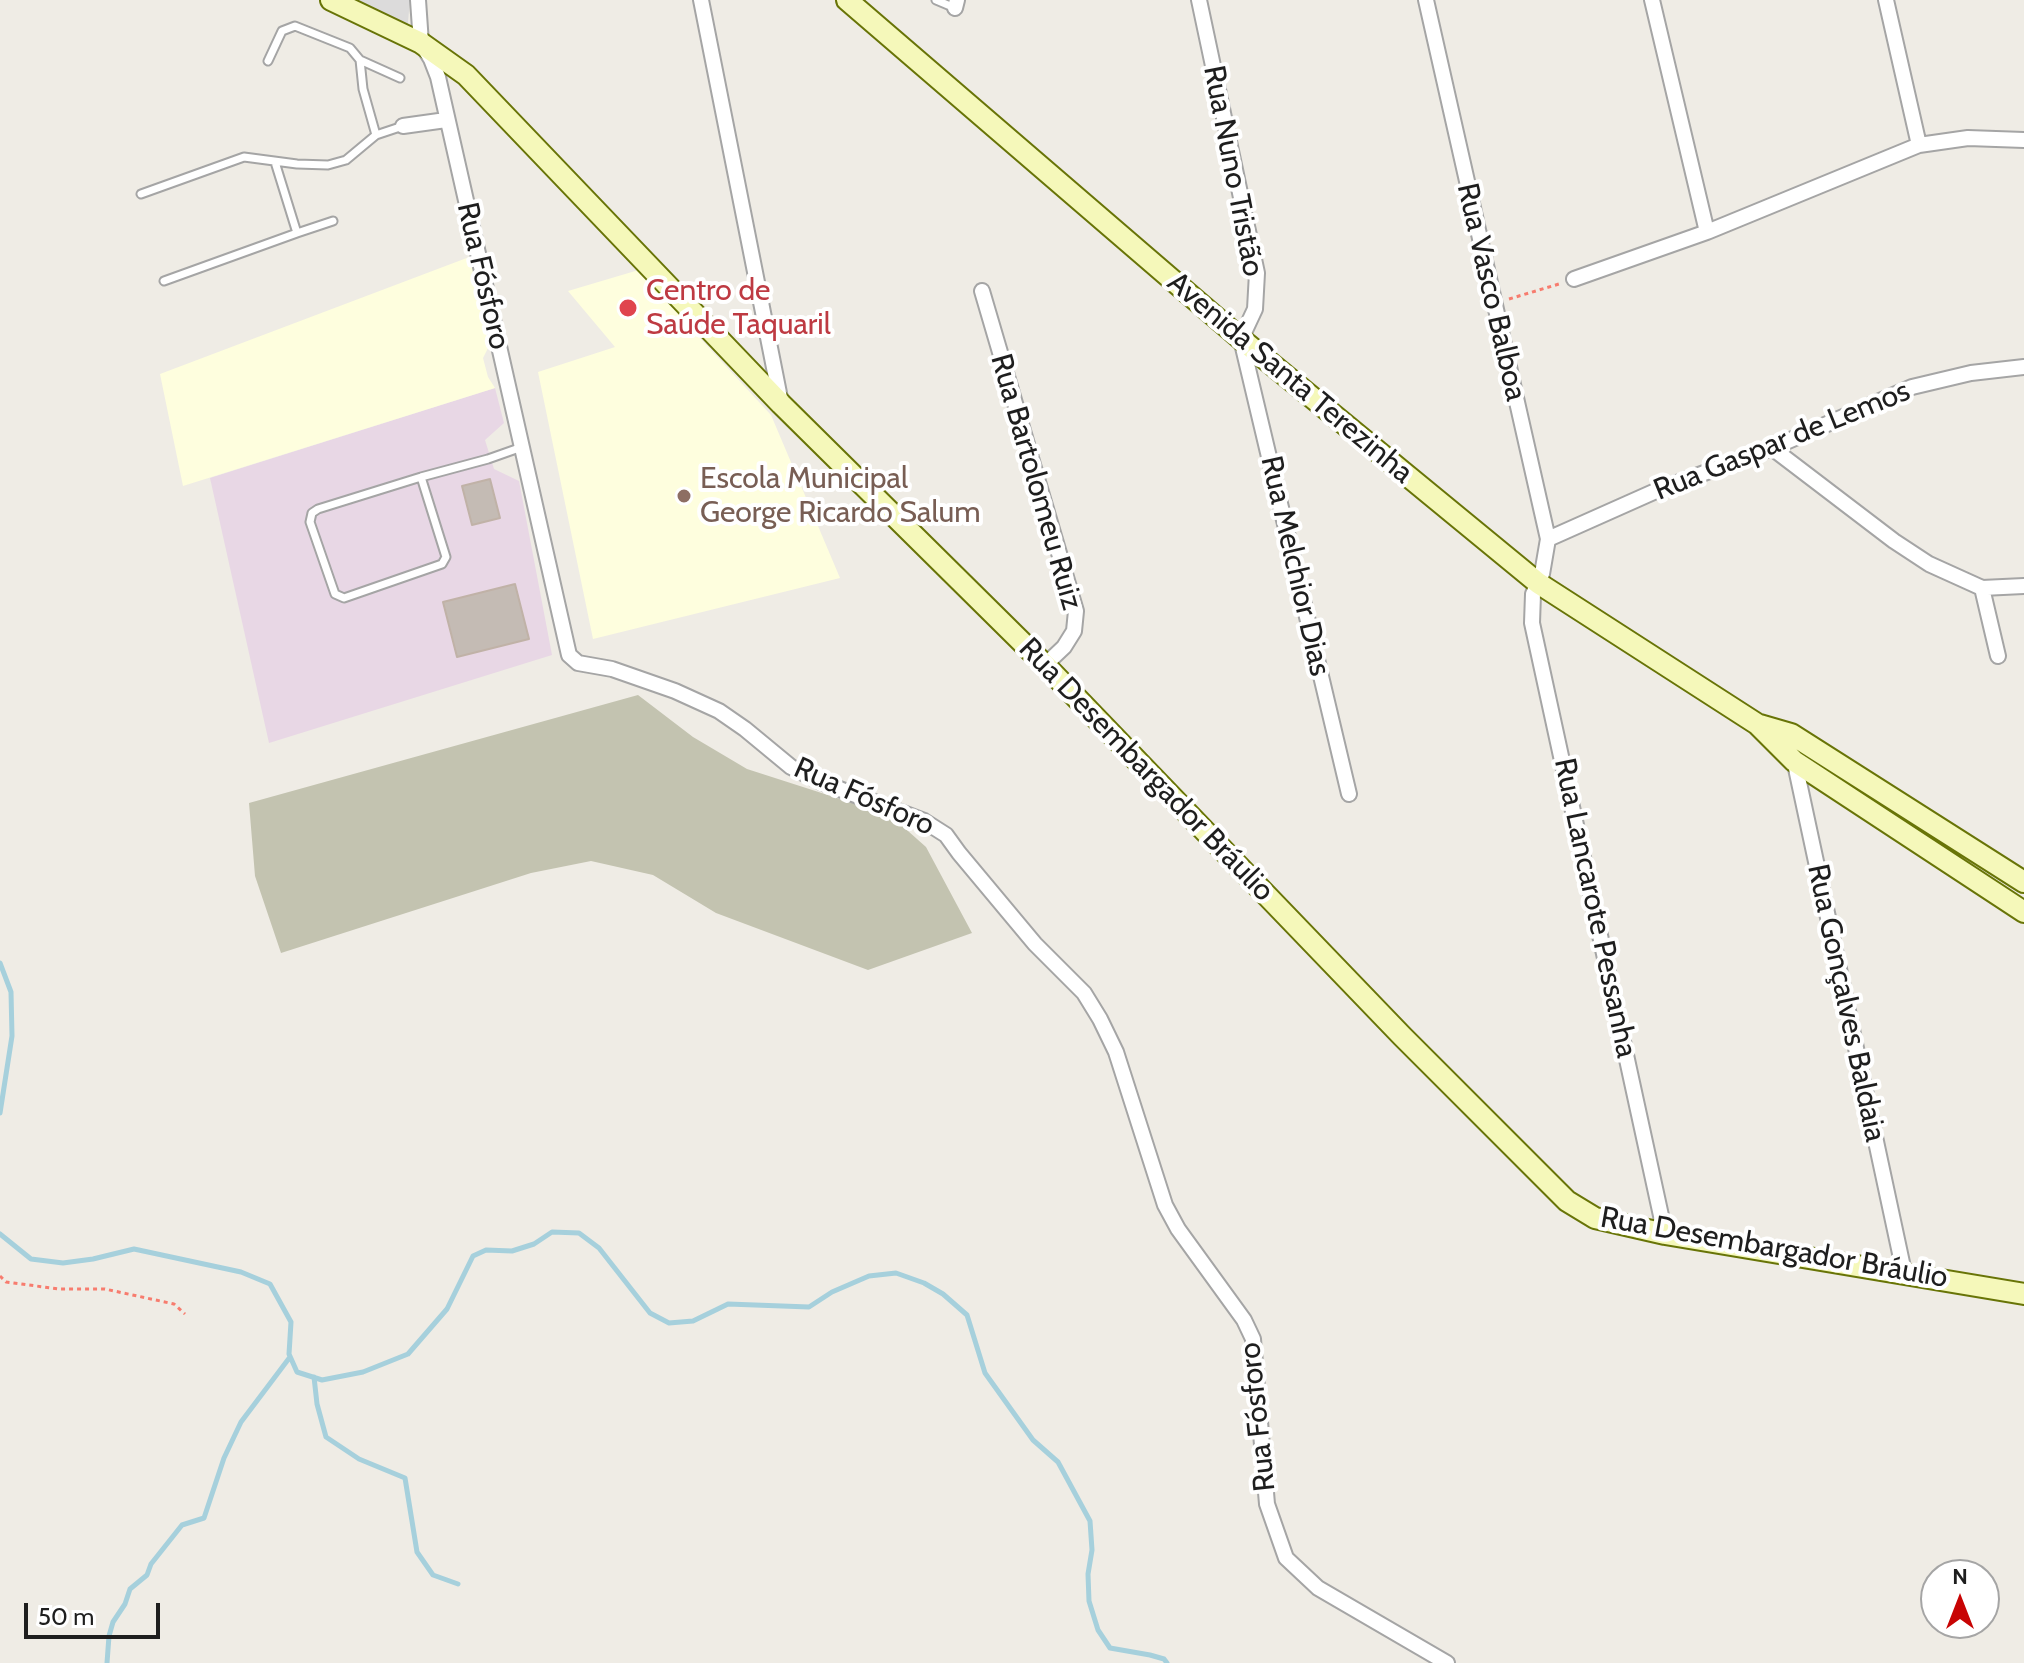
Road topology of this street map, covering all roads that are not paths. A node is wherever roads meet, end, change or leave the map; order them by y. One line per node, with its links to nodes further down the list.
1 (331, 0): 11 (street, Rua Desembargador Bráulio)
2 (418, 0): 11 (street)
3 (701, 0): 30 (street)
4 (847, 0): 28 (street, Avenida Santa Terezinha)
5 (936, 0): 10 (lane)
6 (1199, 0): 28 (street, Rua Nuno Tristão)
7 (1426, 0): 34 (street, Rua Vasco Balboa)
8 (1652, 0): 23 (street)
9 (1886, 0): 19 (street)
10 (956, 4)
11 (421, 43): 15 (street, Rua Fósforo); 30 (street, Rua Desembargador Bráulio)
12 (360, 60): 13 (lane); 14 (lane); 17 (lane)
13 (268, 61)
14 (400, 78)
15 (446, 120): 16 (street); 31 (street, Rua Fósforo)
16 (403, 126): 17 (lane)
17 (376, 135): 20 (lane)
18 (2021, 137): 19 (street)
19 (1919, 145): 23 (street)
20 (275, 162): 21 (lane); 24 (lane)
21 (141, 194)
22 (333, 221): 24 (lane)
23 (1707, 232): 25 (street)
24 (297, 233): 26 (lane)
25 (1574, 279)
26 (164, 281)
27 (982, 291): 39 (street, Rua Bartolomeu Ruiz)
28 (1241, 339): 35 (street, Avenida Santa Terezinha); 43 (street, Rua Melchior Dias)
29 (2024, 367): 32 (street, Rua Gaspar de Lemos)
30 (781, 404): 39 (street, Rua Desembargador Bráulio)
31 (522, 447): 33 (lane); 49 (street, Rua Fósforo)
32 (1772, 448): 34 (street, Rua Gaspar de Lemos); 37 (street)
33 (421, 477): 33 (lane)
34 (1548, 539): 35 (street, Rua Vasco Balboa)
35 (1538, 583): 40 (street, Avenida Santa Terezinha); 46 (street, Rua Lancarote Pessanha)
36 (2024, 586): 37 (street)
37 (1982, 588): 38 (street)
38 (1998, 656)
39 (1045, 665): 46 (street, Rua Desembargador Bráulio)
40 (1757, 724): 41 (street, Avenida Santa Terezinha); 42 (street, Avenida Santa Terezinha)
41 (1791, 734): 42 (street, Rua Gonçalves Baldaia); 44 (street, Avenida Santa Terezinha)
42 (1794, 761): 45 (street, Avenida Santa Terezinha); 47 (street, Rua Gonçalves Baldaia)
43 (1349, 794)
44 (2024, 882)
45 (2024, 912)
46 (1665, 1234): 47 (street, Rua Desembargador Bráulio)
47 (1904, 1272): 48 (street, Rua Desembargador Bráulio)
48 (2024, 1294)
49 (1447, 1663)

